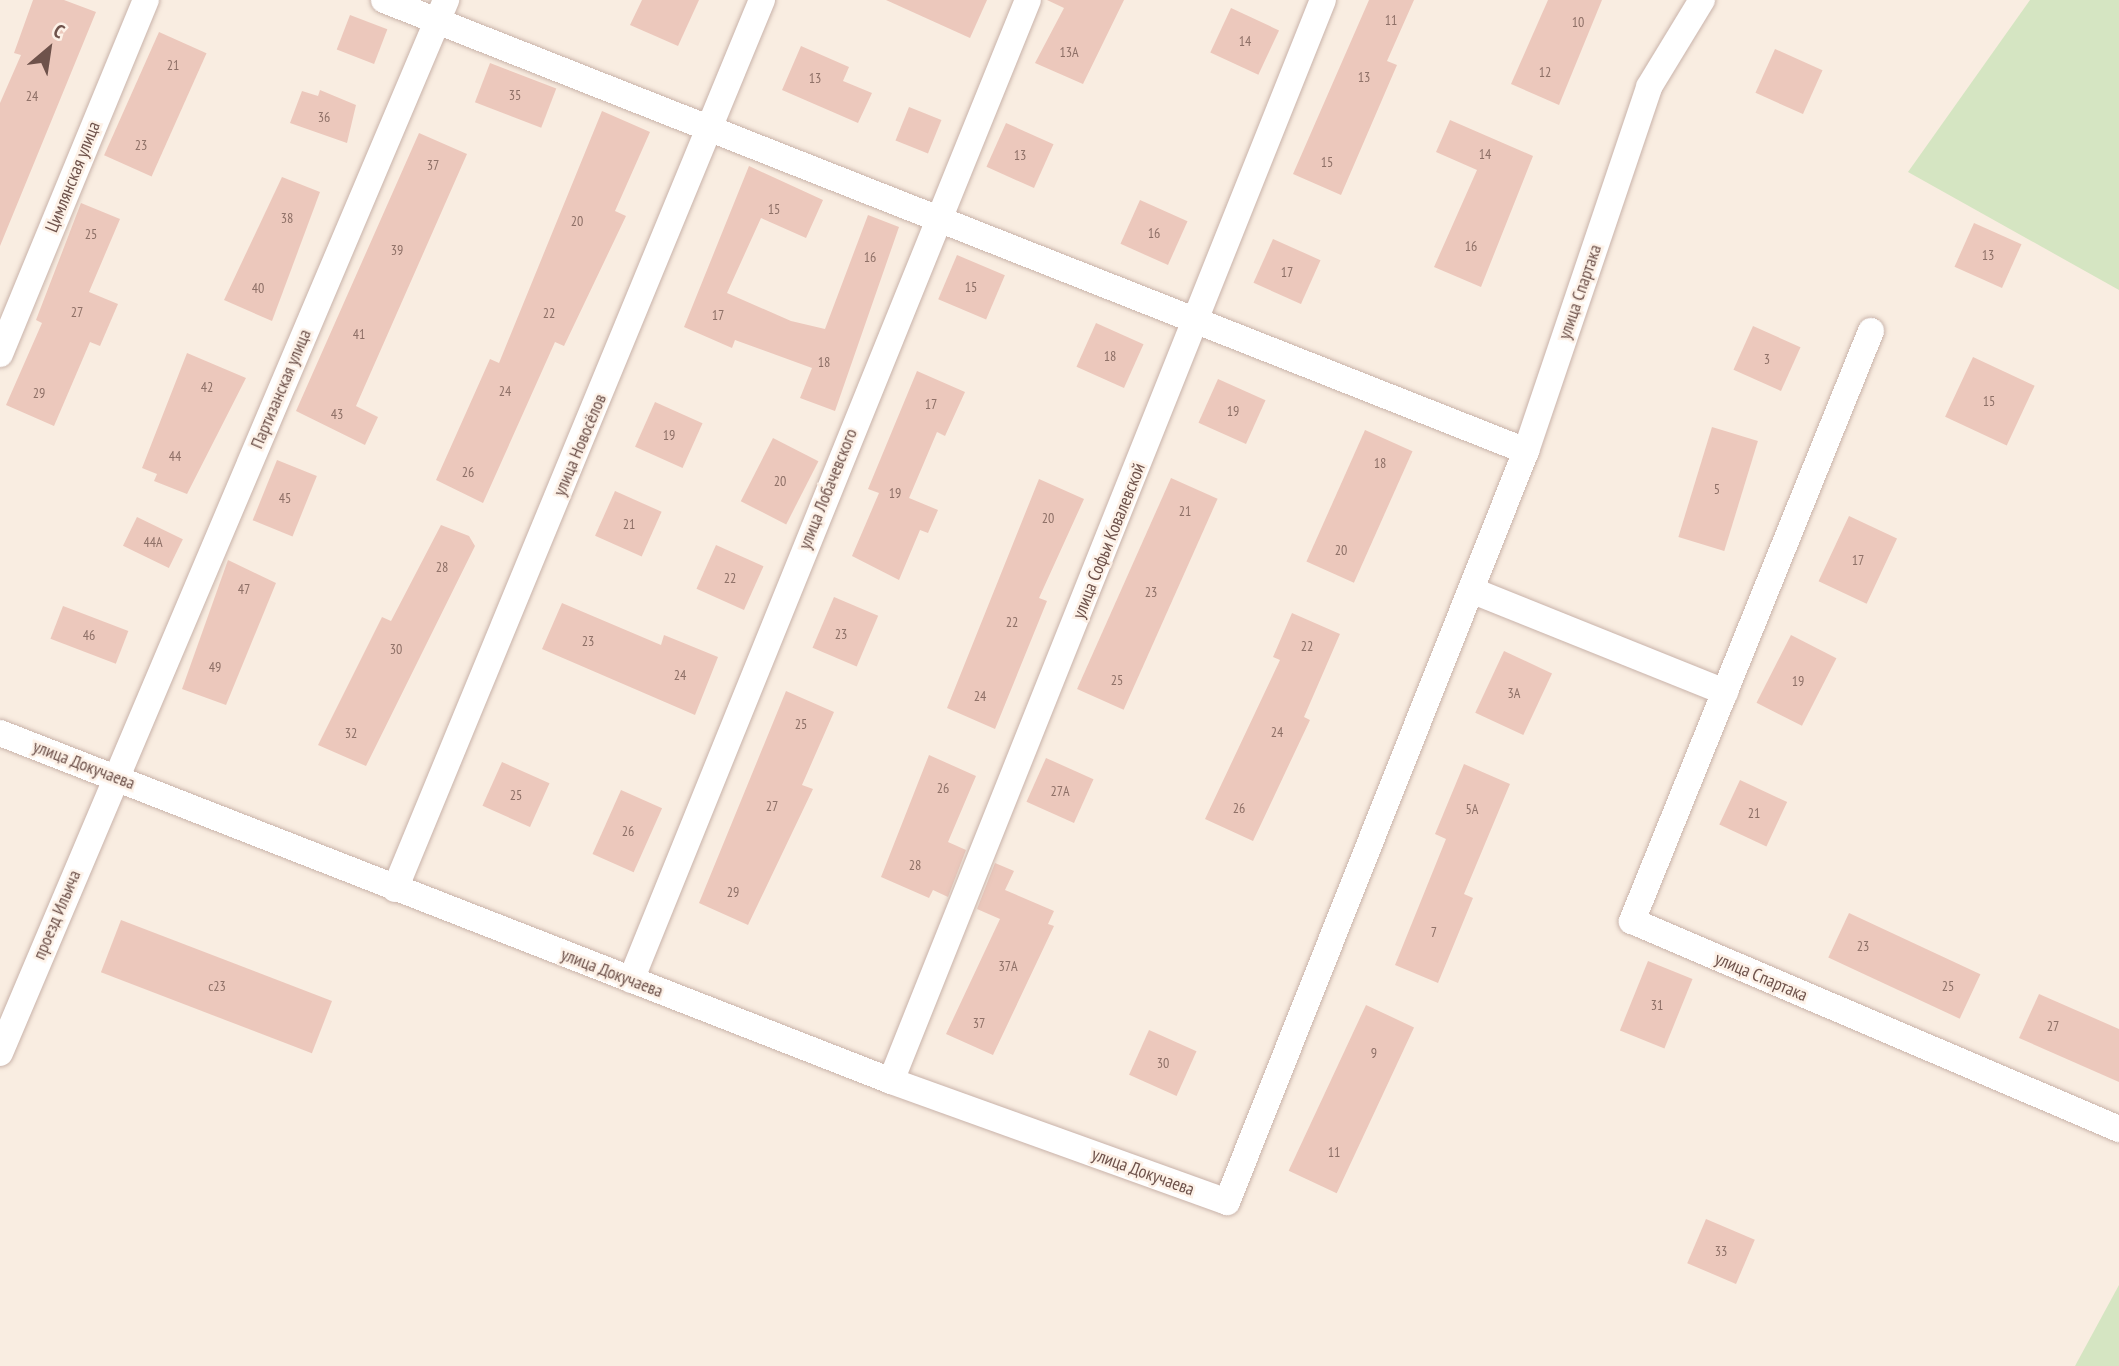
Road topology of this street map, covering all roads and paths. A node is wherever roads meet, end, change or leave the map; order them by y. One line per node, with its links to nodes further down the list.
1 (146, 0): 12 (street, Цимлянская улица)
2 (384, 0): 7 (street)
3 (762, 0): 8 (street, улица Новосёлов)
4 (1028, 0): 9 (street, улица Лобачевского)
5 (1323, 0): 10 (street, улица Софьи Ковалевской)
6 (1702, 0): 13 (street, улица Спартака)
7 (442, 11): 8 (street); 17 (street, Партизанская улица)
8 (712, 130): 9 (street); 18 (street, улица Новосёлов)
9 (937, 218): 10 (street); 19 (street, улица Лобачевского)
10 (1198, 321): 13 (street); 21 (street, улица Софьи Ковалевской)
11 (1871, 331): 15 (street, улица Спартака)
12 (0, 354)
13 (1526, 451): 14 (street, улица Спартака)
14 (1471, 590): 15 (street); 23 (street, улица Спартака)
15 (1725, 692): 22 (street, улица Спартака)
16 (0, 733): 17 (street, улица Докучаева)
17 (115, 777): 18 (street, улица Докучаева); 20 (street, проезд Ильича)
18 (395, 889): 19 (street, улица Докучаева)
19 (631, 980): 21 (street, улица Докучаева)
20 (0, 1053)
21 (891, 1080): 23 (street, улица Докучаева)
22 (2119, 1129)
23 (1227, 1202)

